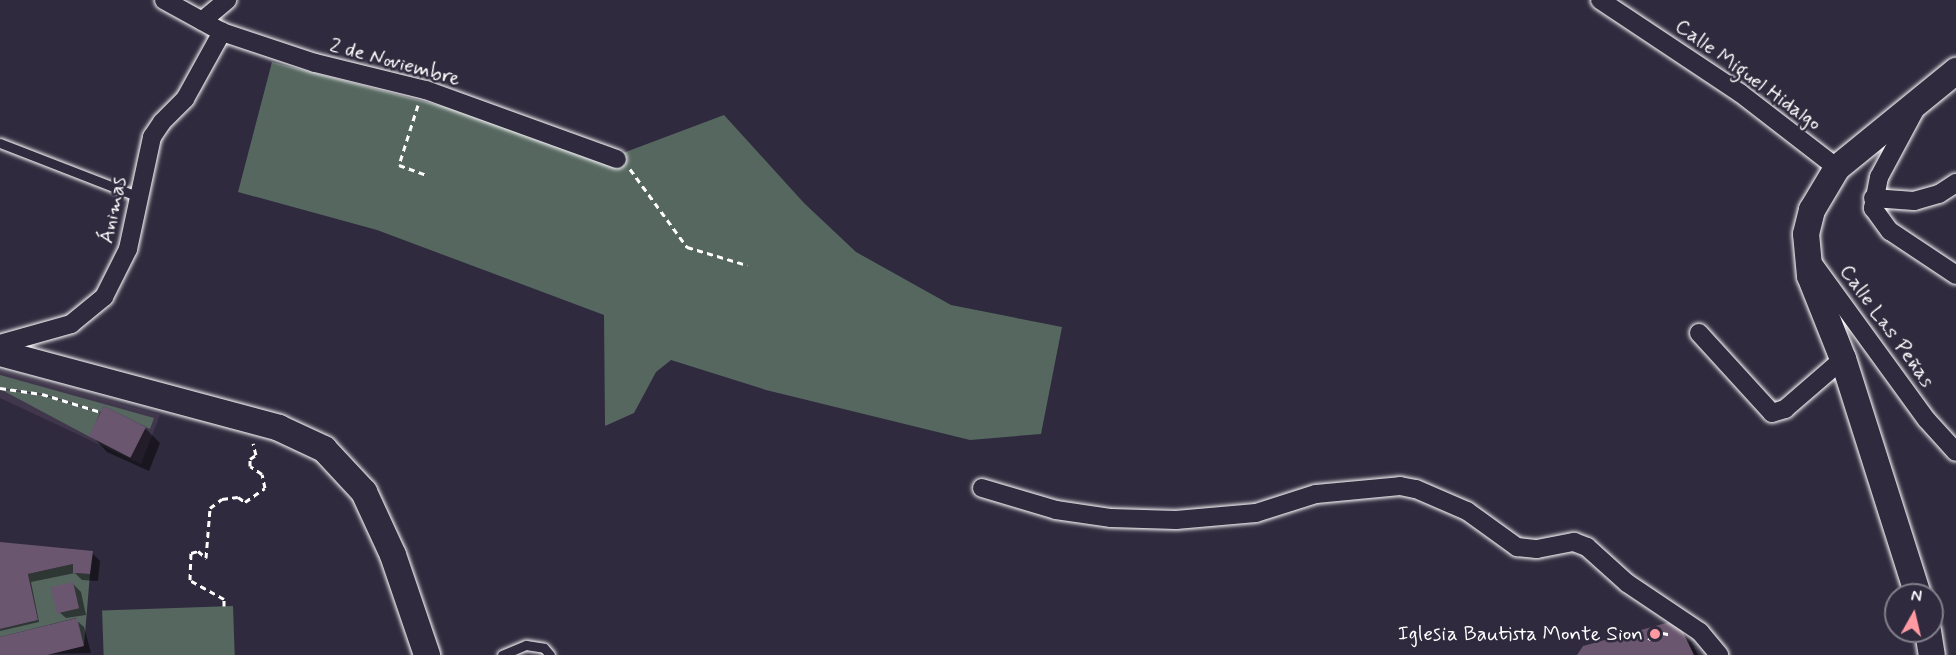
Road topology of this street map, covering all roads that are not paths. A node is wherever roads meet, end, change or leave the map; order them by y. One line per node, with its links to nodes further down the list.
1 (164, 0): 4 (street, 2 de Noviembre)
2 (227, 0): 4 (street)
3 (1600, 0): 10 (street, Calle Miguel Hidalgo)
4 (202, 21): 5 (street, 2 de Noviembre)
5 (222, 32): 9 (street, 2 de Noviembre); 12 (street, Ánimas)
6 (1956, 71): 7 (main road)
7 (1918, 104): 10 (main road); 13 (street)
8 (0, 143): 12 (lane)
9 (617, 159)
10 (1837, 168): 14 (main road)
11 (1956, 183): 13 (street)
12 (139, 197): 17 (street, Ánimas)
13 (1873, 198): 15 (street)
14 (1806, 253): 19 (main road); 20 (street, Calle Las Peñas)
15 (1956, 275)
16 (1699, 333): 19 (street)
17 (0, 344)
18 (0, 353): 23 (main road)
19 (1843, 359): 22 (main road)
20 (1956, 452)
21 (982, 488): 26 (street)
22 (1914, 583)
23 (427, 655)
24 (502, 655): 25 (lane)
25 (550, 655)
26 (1719, 655)

